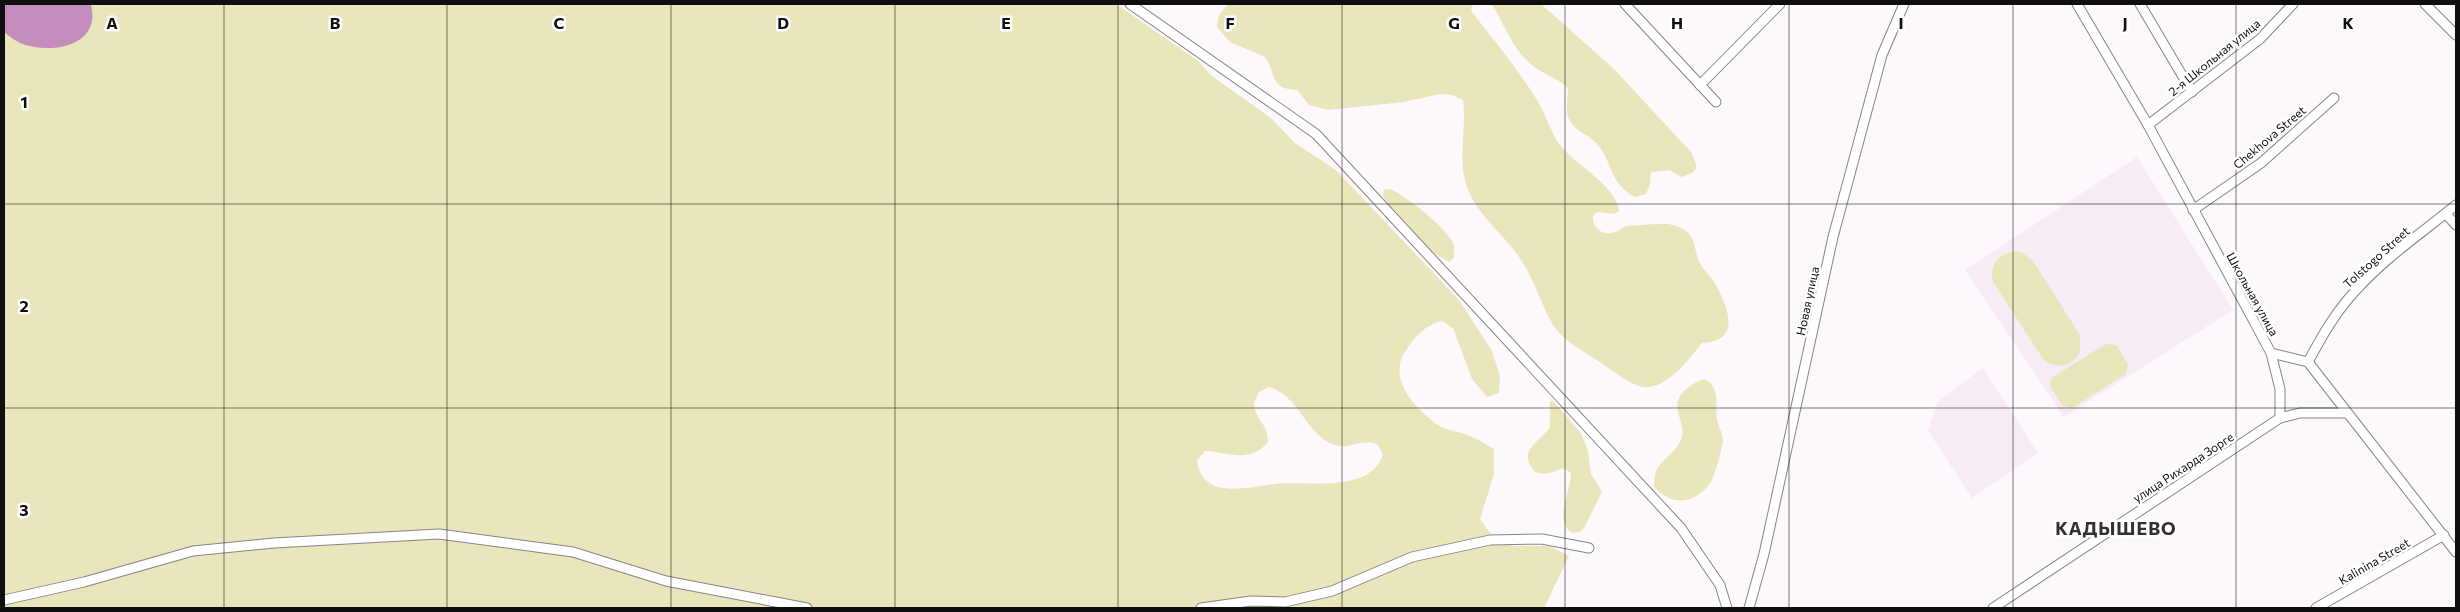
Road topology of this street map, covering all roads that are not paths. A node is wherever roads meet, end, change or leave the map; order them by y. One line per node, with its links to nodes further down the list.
1 (1130, 4): 29 (street)
2 (1625, 4): 10 (street)
3 (1780, 4): 10 (street)
4 (1904, 4): 30 (street, Новая улица)
5 (2076, 4): 14 (street, Школьная улица)
6 (2140, 4): 11 (street)
7 (2293, 4): 11 (street, 2-я Школьная улица)
8 (2425, 4): 9 (street)
9 (2456, 35)
10 (1700, 85): 13 (street)
11 (2192, 92): 14 (street, 2-я Школьная улица)
12 (2334, 98): 16 (street, Chekhova Street)
13 (1716, 102)
14 (2148, 124): 16 (street, Школьная улица)
15 (2456, 205): 17 (street, Tolstogo Street)
16 (2193, 210): 19 (street, Школьная улица)
17 (2446, 214): 18 (street); 20 (street, Tolstogo Street)
18 (2456, 225)
19 (2271, 353): 20 (street, Школьная улица); 22 (street)
20 (2308, 362): 21 (street)
21 (2347, 413): 22 (street, улица Рихарда Зорге); 23 (street)
22 (2280, 418): 31 (street, улица Рихарда Зорге)
23 (2444, 535): 25 (street); 32 (street, Kalinina Street)
24 (1589, 548): 28 (street)
25 (2456, 552)
26 (4, 600): 27 (street)
27 (807, 608)
28 (1202, 608)
29 (1728, 608)
30 (1749, 608)
31 (1994, 608)
32 (2316, 608)

